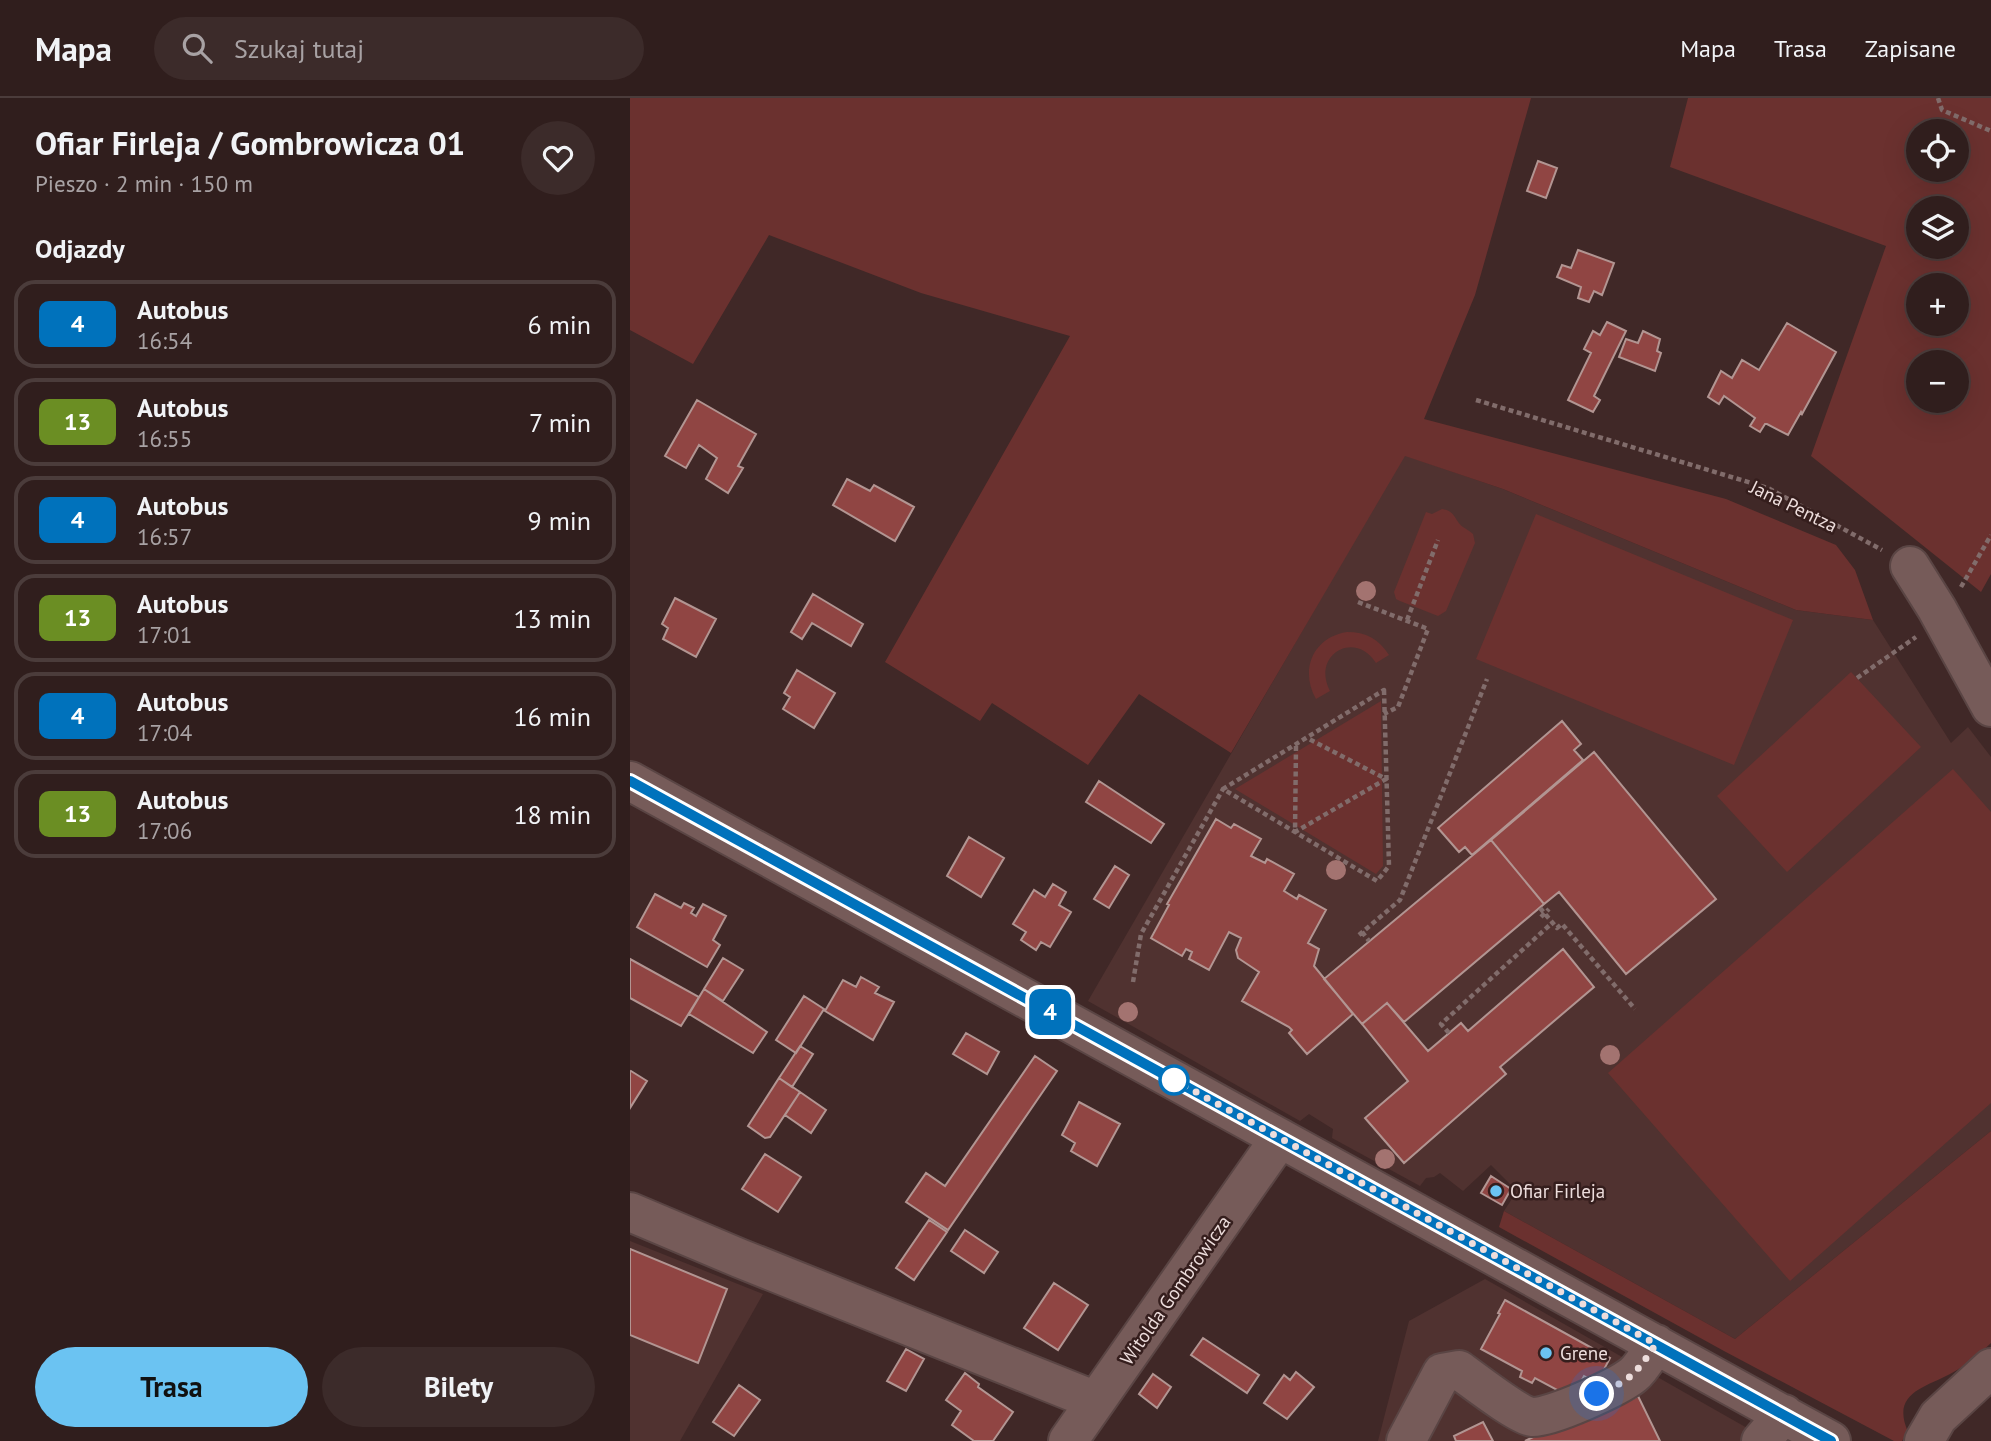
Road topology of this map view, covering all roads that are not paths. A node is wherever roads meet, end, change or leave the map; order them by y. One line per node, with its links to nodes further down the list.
1 (1910, 566): 2 (street)
2 (1991, 707)
3 (630, 781): 4 (street)
4 (1280, 1138): 6 (street); 8 (street, Witolda Gombrowicza)
5 (630, 1212): 8 (street)
6 (1656, 1344): 9 (street); 11 (street)
7 (1991, 1368): 13 (street)
8 (1096, 1401): 10 (street, Witolda Gombrowicza)
9 (1772, 1428): 12 (street)
10 (1068, 1441)
11 (1406, 1441)
12 (1831, 1441)
13 (1924, 1441)

